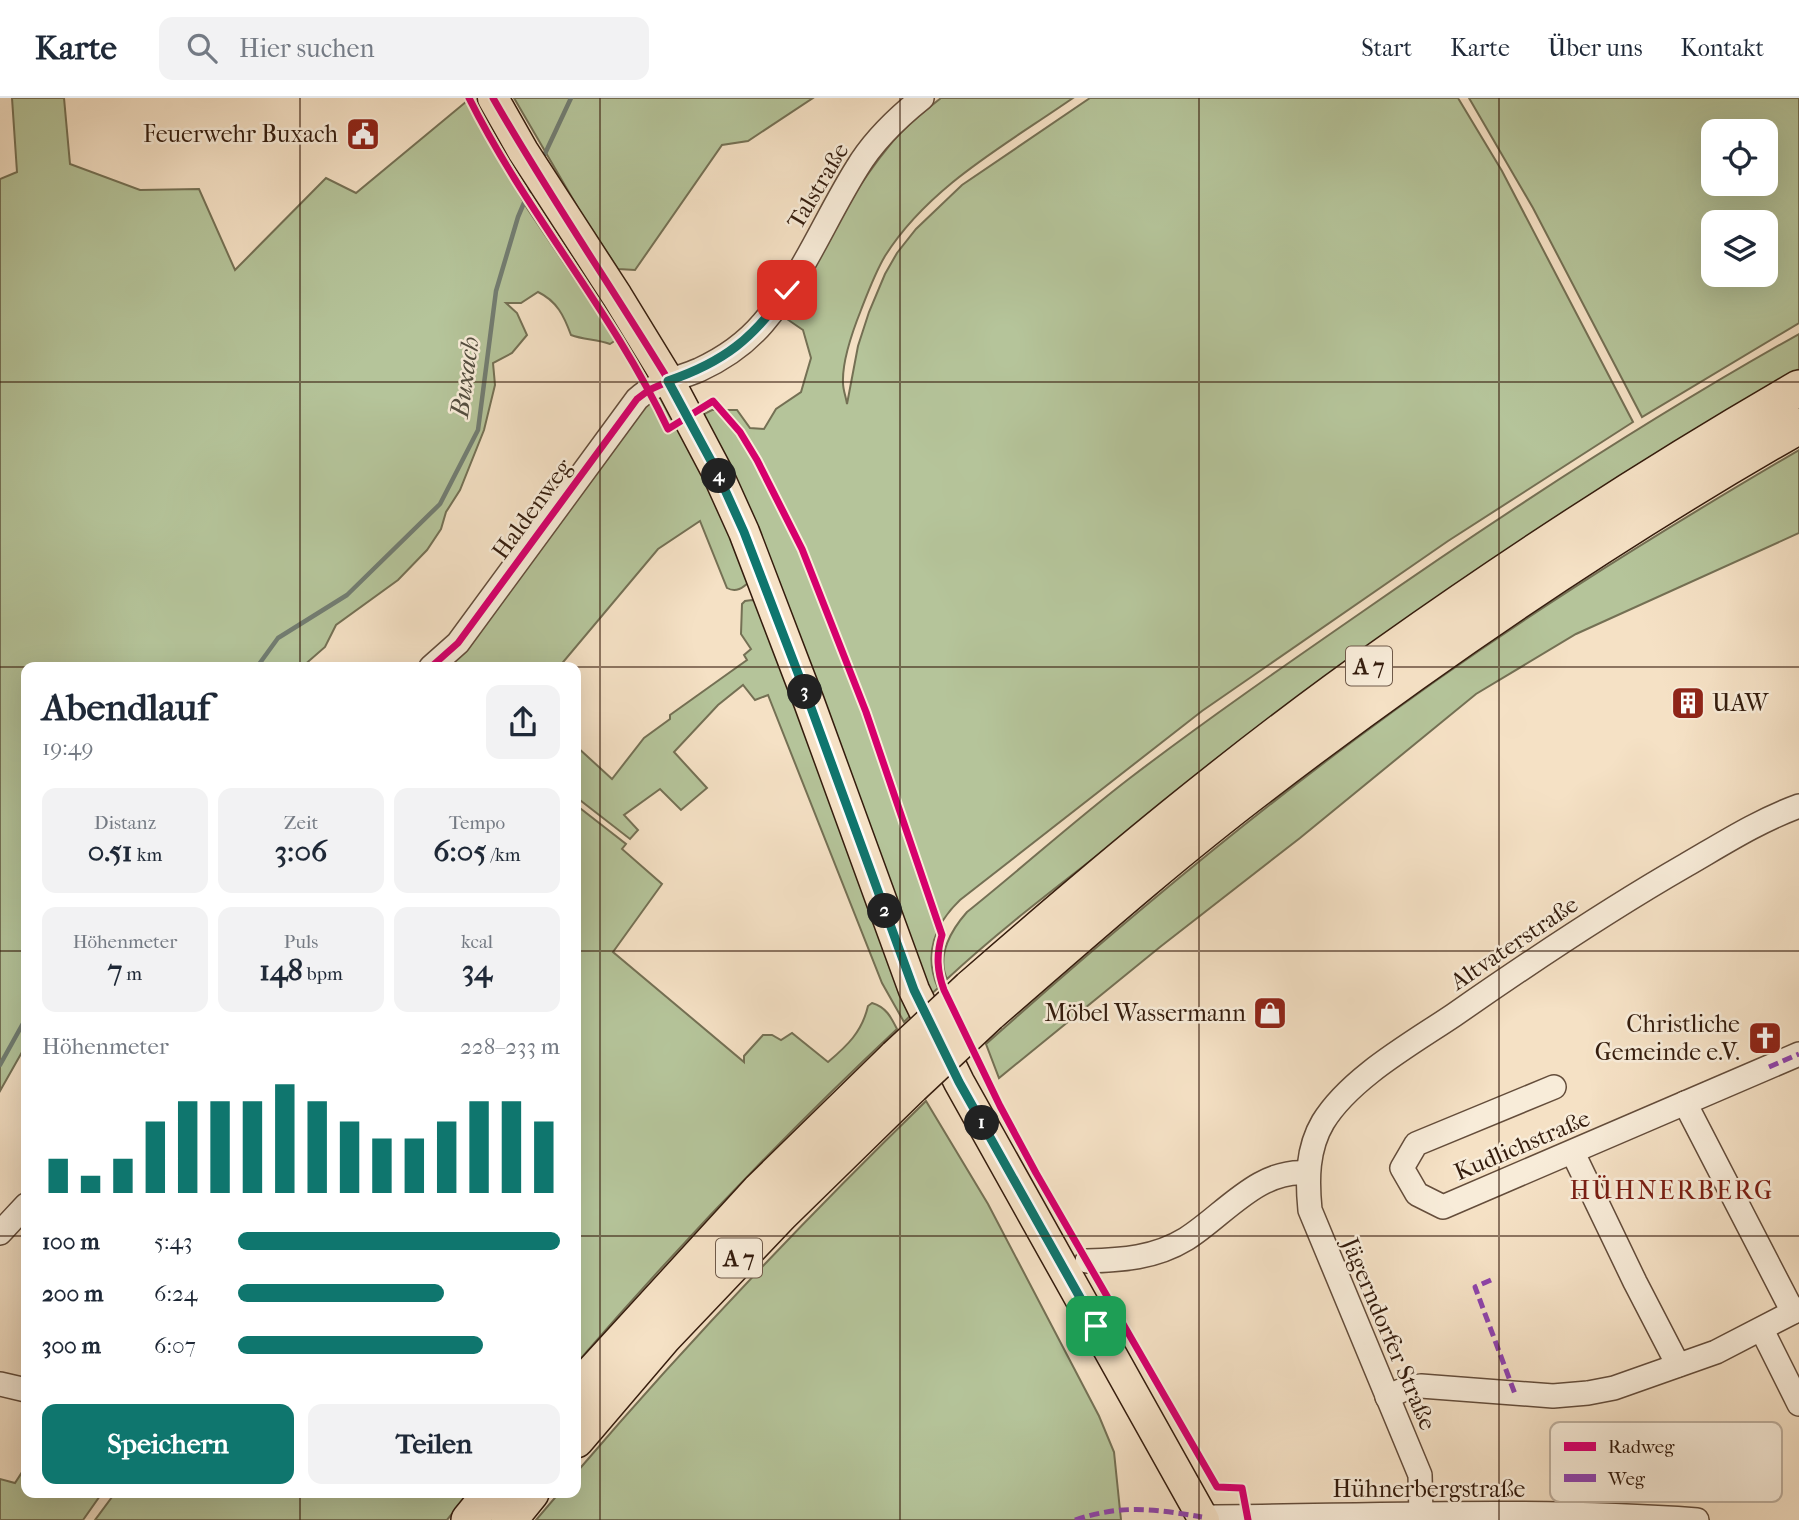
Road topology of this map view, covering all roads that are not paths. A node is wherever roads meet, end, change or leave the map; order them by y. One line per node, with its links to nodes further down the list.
1 (492, 98): 3 (main road)
2 (922, 98): 3 (street, Talstraße)
3 (668, 381): 6 (street, Haldenweg); 30 (main road)
4 (1799, 388): 8 (highway, A 7)
5 (1799, 426): 8 (highway, A 7)
6 (437, 662)
7 (1799, 806): 14 (street, Altvaterstraße)
8 (980, 1001): 10 (highway, A 7, bridge)
9 (1799, 1054): 12 (street, Kudlichstraße)
10 (904, 1071): 22 (highway, A 7); 26 (highway, A 7)
11 (1554, 1087): 13 (street, Kudlichstraße)
12 (1685, 1103): 13 (street, Kudlichstraße); 18 (street)
13 (1573, 1153): 20 (street)
14 (1307, 1174): 17 (street); 24 (street, Jägerndorfer Straße)
15 (21, 1210): 16 (street)
16 (0, 1233)
17 (1087, 1261)
18 (1796, 1311): 19 (street)
19 (1762, 1330): 20 (street); 25 (street)
20 (1678, 1365): 24 (street)
21 (0, 1384): 23 (street)
22 (581, 1386)
23 (21, 1389)
24 (1387, 1397): 29 (street, Jägerndorfer Straße)
25 (1799, 1404)
26 (581, 1434)
27 (487, 1498): 31 (highway)
28 (527, 1498): 32 (highway)
29 (1421, 1515): 30 (street, Hühnerbergstraße); 33 (street, Hühnerbergstraße)
30 (1203, 1518)
31 (469, 1520)
32 (509, 1520)
33 (1697, 1520)

